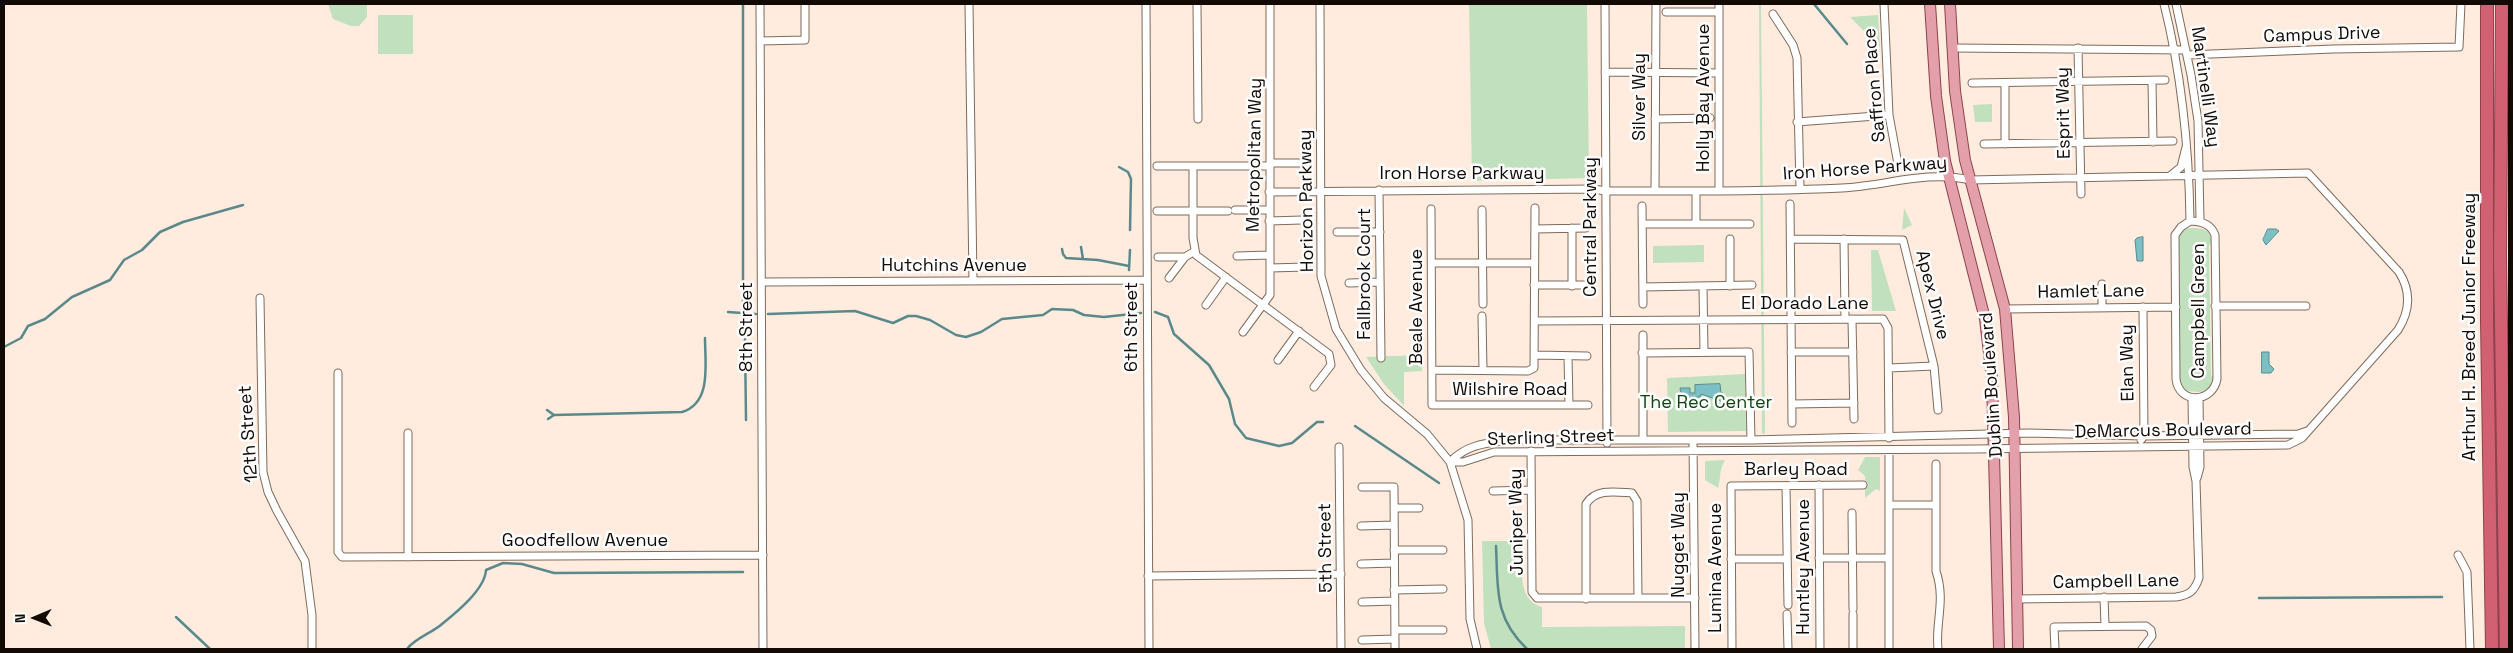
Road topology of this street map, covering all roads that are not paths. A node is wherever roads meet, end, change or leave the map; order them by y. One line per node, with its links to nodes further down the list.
1 (760, 4): 22 (street, 8th Street)
2 (805, 4): 22 (street)
3 (969, 4): 102 (street)
4 (1146, 4): 101 (street, 6th Street)
5 (1197, 4): 38 (street)
6 (1270, 4): 47 (street, Metropolitan Way)
7 (1320, 4): 64 (street, Horizon Parkway)
8 (1605, 4): 27 (street, Central Parkway)
9 (1656, 4): 28 (street, Silver Way)
10 (1719, 4): 20 (street, Holly Bay Avenue)
11 (1884, 4): 36 (street, Saffron Place)
12 (1930, 4): 51 (main road, Dublin Boulevard)
13 (1950, 4): 23 (main road, Dublin Boulevard)
14 (2164, 4): 25 (street, Martinelli Way)
15 (2176, 4): 26 (street, Martinelli Way)
16 (2461, 4): 26 (street, Campus Drive)
17 (2487, 4): 243 (highway, Arthur H. Breed Junior Freeway)
18 (2502, 4): 244 (highway)
19 (1666, 12): 20 (street)
20 (1719, 12): 29 (street, Holly Bay Avenue)
21 (1773, 14): 40 (street)
22 (760, 41): 103 (street, 8th Street)
23 (1952, 48): 24 (street, Campus Drive); 56 (main road, Dublin Boulevard)
24 (2078, 48): 25 (street, Campus Drive); 32 (street, Esprit Way)
25 (2175, 50): 26 (street, Campus Drive); 35 (street, Martinelli Way)
26 (2186, 52): 54 (street, Martinelli Way)
27 (1605, 72): 28 (street); 59 (street, Central Parkway)
28 (1655, 72): 29 (street); 39 (street, Silver Way)
29 (1719, 73): 62 (street, Holly Bay Avenue)
30 (2165, 80): 31 (street)
31 (2152, 81): 32 (street); 41 (street)
32 (2079, 82): 34 (street); 43 (street, Esprit Way)
33 (1972, 83): 34 (street)
34 (2005, 83): 45 (street)
35 (2185, 114): 52 (street, Martinelli Way); 53 (street, Martinelli Way)
36 (1889, 115): 40 (street); 48 (street, Saffron Place)
37 (1710, 118): 39 (street)
38 (1198, 119)
39 (1655, 119): 60 (street, Silver Way)
40 (1798, 122): 58 (street)
41 (2153, 142): 42 (street); 43 (street)
42 (2173, 142)
43 (2080, 143): 45 (street); 55 (street, Esprit Way)
44 (1984, 144): 45 (street)
45 (2006, 144)
46 (1303, 162): 47 (street)
47 (1270, 164): 50 (street); 63 (street, Metropolitan Way)
48 (1898, 164)
49 (1157, 166): 50 (street)
50 (1193, 167): 73 (street)
51 (1948, 175): 56 (street, Iron Horse Parkway); 58 (street, Iron Horse Parkway); 162 (main road, Dublin Boulevard)
52 (2170, 176): 53 (street, Iron Horse Parkway); 55 (street, Iron Horse Parkway)
53 (2190, 176): 54 (street, Iron Horse Parkway); 76 (street, Campbell Green)
54 (2200, 176): 77 (street, Campbell Green); 115 (street, Iron Horse Parkway)
55 (2080, 178): 56 (street, Iron Horse Parkway); 65 (street, Esprit Way)
56 (1970, 180): 125 (main road, Dublin Boulevard)
57 (1380, 190): 59 (street, Iron Horse Parkway); 64 (street, Iron Horse Parkway); 85 (street, Fallbrook Court)
58 (1800, 190): 62 (street, Iron Horse Parkway)
59 (1606, 191): 60 (street, Iron Horse Parkway); 129 (street, Central Parkway)
60 (1655, 191): 61 (street, Iron Horse Parkway)
61 (1696, 191): 62 (street, Iron Horse Parkway); 79 (street)
62 (1719, 191)
63 (1270, 192): 64 (street, Iron Horse Parkway); 70 (street, Metropolitan Way)
64 (1322, 192): 179 (street, Horizon Parkway)
65 (2081, 194)
66 (1790, 204): 88 (street)
67 (1642, 206): 78 (street)
68 (1535, 208): 83 (street)
69 (1431, 209): 94 (street, Beale Avenue)
70 (1269, 210): 73 (street); 75 (street, Metropolitan Way)
71 (1482, 210): 95 (street)
72 (1157, 211): 73 (street)
73 (1193, 211): 89 (street)
74 (1302, 220): 75 (street)
75 (1269, 221): 90 (street, Metropolitan Way)
76 (2190, 221): 77 (street, Campbell Green); 120 (street, Campbell Green)
77 (2200, 221): 121 (street, Campbell Green)
78 (1642, 224): 79 (street); 113 (street)
79 (1696, 224): 80 (street)
80 (1750, 224)
81 (1572, 228): 82 (street); 83 (street); 110 (street)
82 (1586, 228)
83 (1534, 229): 96 (street)
84 (1337, 232): 85 (street)
85 (1380, 232): 104 (street, Fallbrook Court)
86 (1844, 238): 88 (street, Apex Drive); 128 (street); 144 (street, Apex Drive)
87 (1730, 239): 112 (street)
88 (1791, 239): 127 (street)
89 (1195, 251): 93 (street); 99 (street)
90 (1270, 255): 91 (street); 98 (street, Metropolitan Way)
91 (1237, 256)
92 (1158, 257): 93 (street)
93 (1185, 257): 100 (street)
94 (1432, 263): 95 (street); 146 (street, Beale Avenue)
95 (1482, 263): 96 (street); 117 (street)
96 (1534, 263): 107 (street)
97 (1306, 267): 98 (street)
98 (1270, 268): 116 (street, Metropolitan Way)
99 (1226, 277): 116 (street); 119 (street)
100 (1169, 278)
101 (1147, 280): 102 (street, Hutchins Avenue); 208 (street, 6th Street)
102 (973, 281): 103 (street, Hutchins Avenue)
103 (762, 282): 197 (street, 8th Street)
104 (1380, 282): 105 (street); 142 (street, Fallbrook Court)
105 (1349, 283)
106 (2102, 284): 123 (street)
107 (1534, 285): 110 (street); 131 (street)
108 (1588, 285): 110 (street)
109 (1752, 285): 112 (street)
110 (1572, 286)
111 (1703, 286): 112 (street); 113 (street); 130 (street)
112 (1730, 286)
113 (1643, 287): 118 (street)
114 (260, 298): 225 (street, 12th Street)
115 (2408, 298): 159 (street, DeMarcus Boulevard)
116 (1262, 304): 132 (street); 133 (street, Metropolitan Way)
117 (1483, 304)
118 (1643, 304)
119 (1206, 305)
120 (2176, 306): 124 (street, Hamlet Lane); 150 (street, Campbell Green)
121 (2215, 306): 122 (street); 150 (street, Campbell Green)
122 (2306, 306)
123 (2102, 307): 124 (street, Hamlet Lane); 125 (street, Hamlet Lane)
124 (2143, 307): 164 (street, Elan Way)
125 (2005, 309): 161 (main road, Dublin Boulevard)
126 (1482, 316): 147 (street)
127 (1791, 319): 128 (street, El Dorado Lane); 130 (street, El Dorado Lane); 136 (street)
128 (1848, 319): 137 (street); 145 (street, El Dorado Lane)
129 (1606, 320): 130 (street, El Dorado Lane); 131 (street, El Dorado Lane); 166 (street, Central Parkway)
130 (1703, 320): 135 (street)
131 (1535, 321): 139 (street)
132 (1299, 331): 143 (street); 149 (street)
133 (1243, 332)
134 (1643, 335): 138 (street)
135 (1704, 352): 138 (street); 169 (street)
136 (1791, 352): 137 (street); 152 (street)
137 (1853, 352): 151 (street)
138 (1642, 353): 167 (street)
139 (1535, 355): 140 (street); 147 (street)
140 (1568, 356): 141 (street); 154 (street)
141 (1587, 356)
142 (1381, 358)
143 (1278, 360)
144 (1934, 366): 145 (street); 156 (street, Apex Drive)
145 (1889, 368): 165 (street, El Dorado Lane)
146 (1432, 370): 147 (street); 153 (street, Beale Avenue)
147 (1483, 370)
148 (338, 373): 199 (street)
149 (1314, 387)
150 (2196, 399): 163 (street, Campbell Green)
151 (1854, 403): 152 (street); 157 (street)
152 (1792, 404): 158 (street)
153 (1432, 405): 154 (street, Wilshire Road)
154 (1568, 405): 155 (street, Wilshire Road)
155 (1588, 406)
156 (1938, 410)
157 (1854, 419)
158 (1792, 423)
159 (2307, 431): 163 (street, DeMarcus Boulevard); 171 (street, DeMarcus Boulevard)
160 (408, 432): 199 (street)
161 (2014, 434): 162 (street, Sterling Street); 164 (street, DeMarcus Boulevard); 173 (main road, Dublin Boulevard)
162 (1994, 435): 165 (street, Sterling Street); 174 (main road, Dublin Boulevard)
163 (2196, 435): 164 (street, DeMarcus Boulevard); 171 (street, Campbell Lane)
164 (2144, 436): 170 (street)
165 (1889, 438): 169 (street, Sterling Street)
166 (1606, 440): 167 (street, Sterling Street); 175 (street, Central Parkway); 179 (street, Sterling Street)
167 (1643, 440): 168 (street, Sterling Street)
168 (1693, 440): 169 (street, Sterling Street); 178 (street, Nugget Way)
169 (1751, 440)
170 (2137, 446): 171 (street, DeMarcus Boulevard); 173 (street, DeMarcus Boulevard)
171 (2196, 446): 211 (street, Campbell Lane)
172 (1339, 447): 207 (street, 5th Street)
173 (2014, 448): 174 (street, Sterling Street); 215 (main road, Dublin Boulevard)
174 (1994, 449): 176 (street, Sterling Street); 238 (main road, Dublin Boulevard)
175 (1607, 450): 177 (street, Sterling Street); 178 (street, Sterling Street)
176 (1889, 450): 178 (street, Sterling Street); 188 (street)
177 (1531, 451): 179 (street, Sterling Street); 186 (street, Juniper Way)
178 (1694, 451): 213 (street, Nugget Way)
179 (1450, 462): 230 (street, Horizon Parkway)
180 (1936, 464): 189 (street)
181 (1819, 485): 182 (street, Barley Road); 184 (street, Barley Road); 200 (street, Huntley Avenue)
182 (1862, 485)
183 (1731, 486): 184 (street, Barley Road); 203 (street, Lumina Avenue)
184 (1786, 486): 204 (street)
185 (1362, 488): 190 (street)
186 (1531, 490): 187 (street); 214 (street, Juniper Way)
187 (1493, 491)
188 (1889, 505): 189 (street); 202 (street)
189 (1936, 506): 237 (street)
190 (1394, 508): 191 (street); 193 (street)
191 (1419, 508)
192 (1852, 514): 201 (street)
193 (1394, 525): 194 (street); 195 (street)
194 (1362, 526)
195 (1394, 550): 196 (street); 205 (street)
196 (1443, 550)
197 (763, 555): 199 (street, Goodfellow Avenue); 226 (street, 8th Street)
198 (2458, 555): 242 (street)
199 (408, 557)
200 (1819, 558): 201 (street); 234 (street, Huntley Avenue)
201 (1852, 558): 202 (street); 235 (street)
202 (1889, 558): 236 (street)
203 (1731, 559): 204 (street); 232 (street, Lumina Avenue)
204 (1787, 559): 218 (street)
205 (1394, 563): 206 (street); 210 (street)
206 (1361, 564)
207 (1341, 574): 208 (street); 228 (street, 5th Street)
208 (1148, 576): 227 (street, 6th Street)
209 (1443, 589): 210 (street)
210 (1394, 590): 216 (street)
211 (2104, 597): 215 (street, Campbell Lane); 220 (street)
212 (1638, 598): 213 (street); 214 (street); 214 (street)
213 (1695, 598): 231 (street, Nugget Way)
214 (1586, 599)
215 (2016, 599): 239 (main road, Dublin Boulevard)
216 (1394, 601): 217 (street); 221 (street)
217 (1362, 602)
218 (1788, 605)
219 (1788, 614): 233 (street)
220 (2105, 626): 240 (street); 241 (street)
221 (1395, 630): 222 (street); 223 (street)
222 (1443, 630)
223 (1395, 639): 224 (street); 229 (street)
224 (1362, 640)
225 (312, 649)
226 (763, 649)
227 (1148, 649)
228 (1341, 649)
229 (1395, 649)
230 (1477, 649)
231 (1695, 649)
232 (1732, 649)
233 (1788, 649)
234 (1820, 649)
235 (1853, 649)
236 (1889, 649)
237 (1938, 649)
238 (2000, 649)
239 (2018, 649)
240 (2055, 649)
241 (2142, 649)
242 (2470, 649)
243 (2492, 649)
244 (2506, 649)

